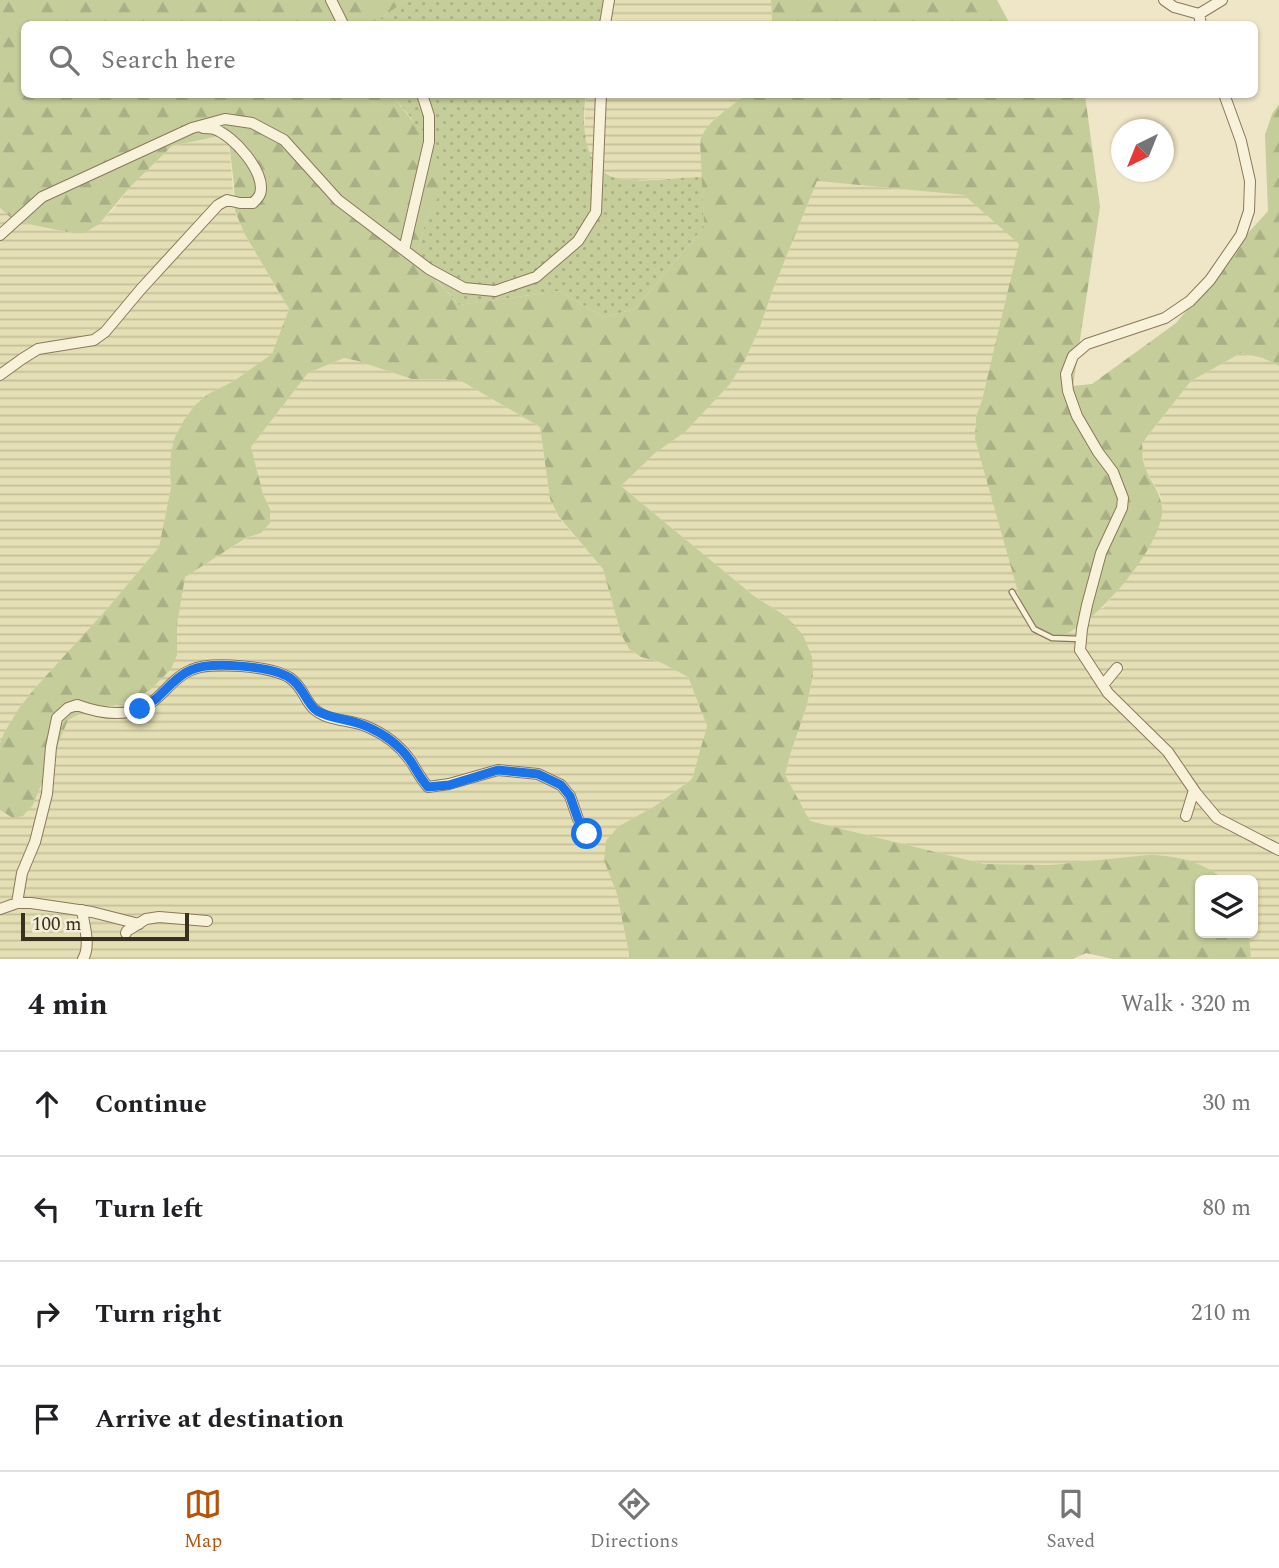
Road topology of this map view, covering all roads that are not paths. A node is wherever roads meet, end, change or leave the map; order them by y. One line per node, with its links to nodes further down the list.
1 (331, 0): 6 (street)
2 (609, 0): 7 (street)
3 (1164, 0): 5 (street)
4 (1222, 0): 5 (street)
5 (1200, 19)
6 (342, 21)
7 (606, 21)
8 (423, 98): 13 (street)
9 (601, 98): 13 (street)
10 (1225, 98): 16 (street)
11 (192, 128): 12 (street); 13 (street); 14 (street)
12 (0, 235)
13 (404, 250)
14 (0, 375)
15 (1012, 592): 16 (lane)
16 (1081, 639): 18 (street)
17 (1117, 668): 18 (street)
18 (1103, 685): 19 (street)
19 (1194, 790): 20 (street); 22 (street)
20 (1186, 816)
21 (587, 834): 23 (street)
22 (1279, 850)
23 (17, 903): 24 (street); 25 (street)
24 (0, 909)
25 (82, 910): 27 (street); 29 (street)
26 (207, 921): 27 (street)
27 (139, 924): 28 (street)
28 (126, 933)
29 (83, 959)

